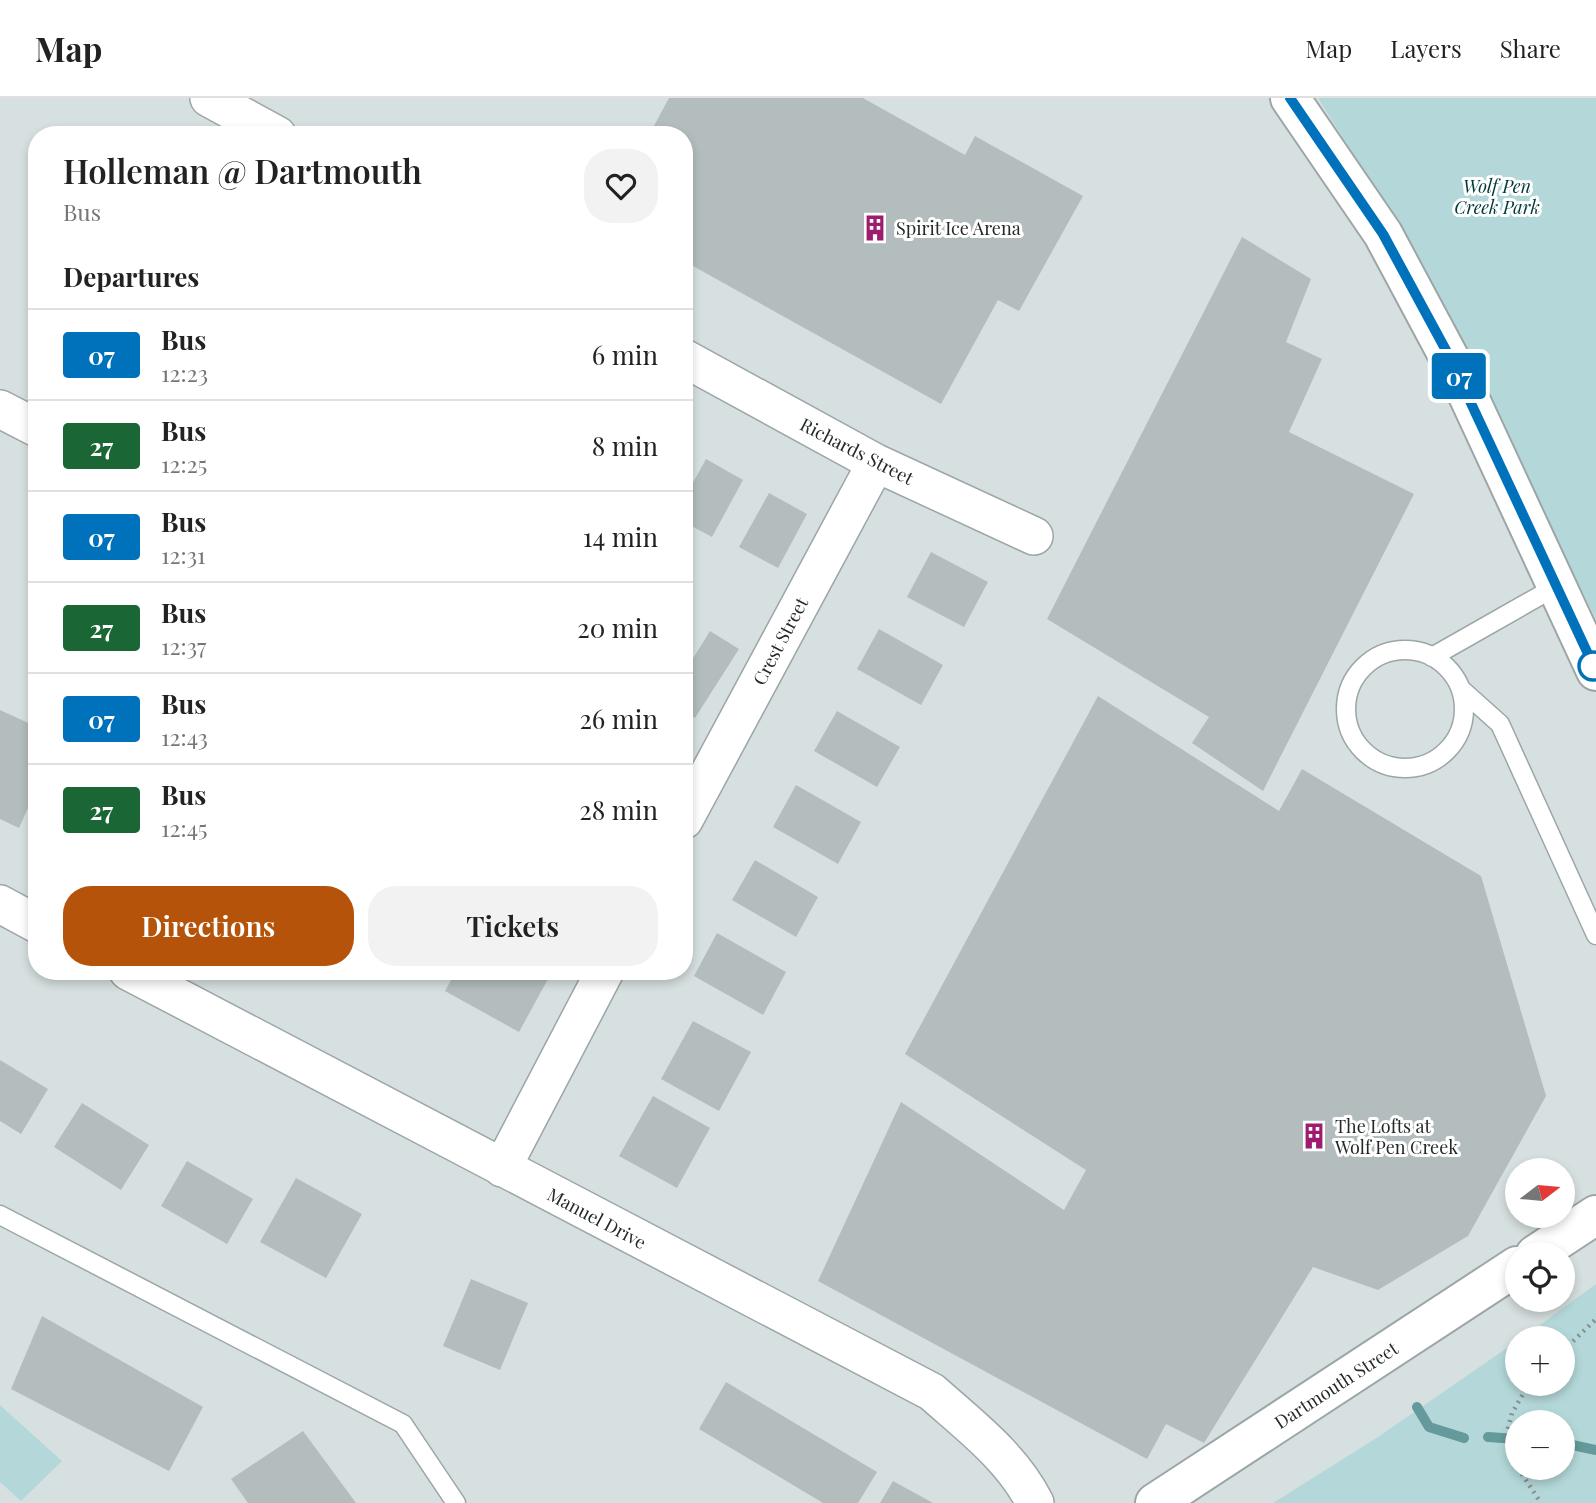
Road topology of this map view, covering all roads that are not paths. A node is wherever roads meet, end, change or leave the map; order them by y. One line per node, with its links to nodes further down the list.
1 (209, 98): 3 (street)
2 (1290, 98): 9 (street)
3 (260, 126)
4 (693, 363): 7 (street, Richards Street)
5 (0, 409): 6 (street)
6 (28, 423)
7 (876, 463): 8 (street, Richards Street); 13 (street, Crest Street)
8 (1034, 536)
9 (1557, 586): 10 (lane); 11 (street)
10 (1432, 657): 12 (lane); 12 (lane)
11 (1596, 671)
12 (1462, 690): 16 (lane)
13 (694, 776)
14 (0, 904): 15 (street)
15 (28, 918)
16 (1596, 935)
17 (145, 980): 19 (street, Manuel Drive)
18 (600, 980): 19 (street)
19 (502, 1168): 25 (street, Manuel Drive)
20 (0, 1215): 24 (lane)
21 (1596, 1215): 22 (street)
22 (1555, 1242)
23 (1505, 1274): 26 (street, Dartmouth Street)
24 (456, 1503)
25 (1035, 1503)
26 (1155, 1503)

